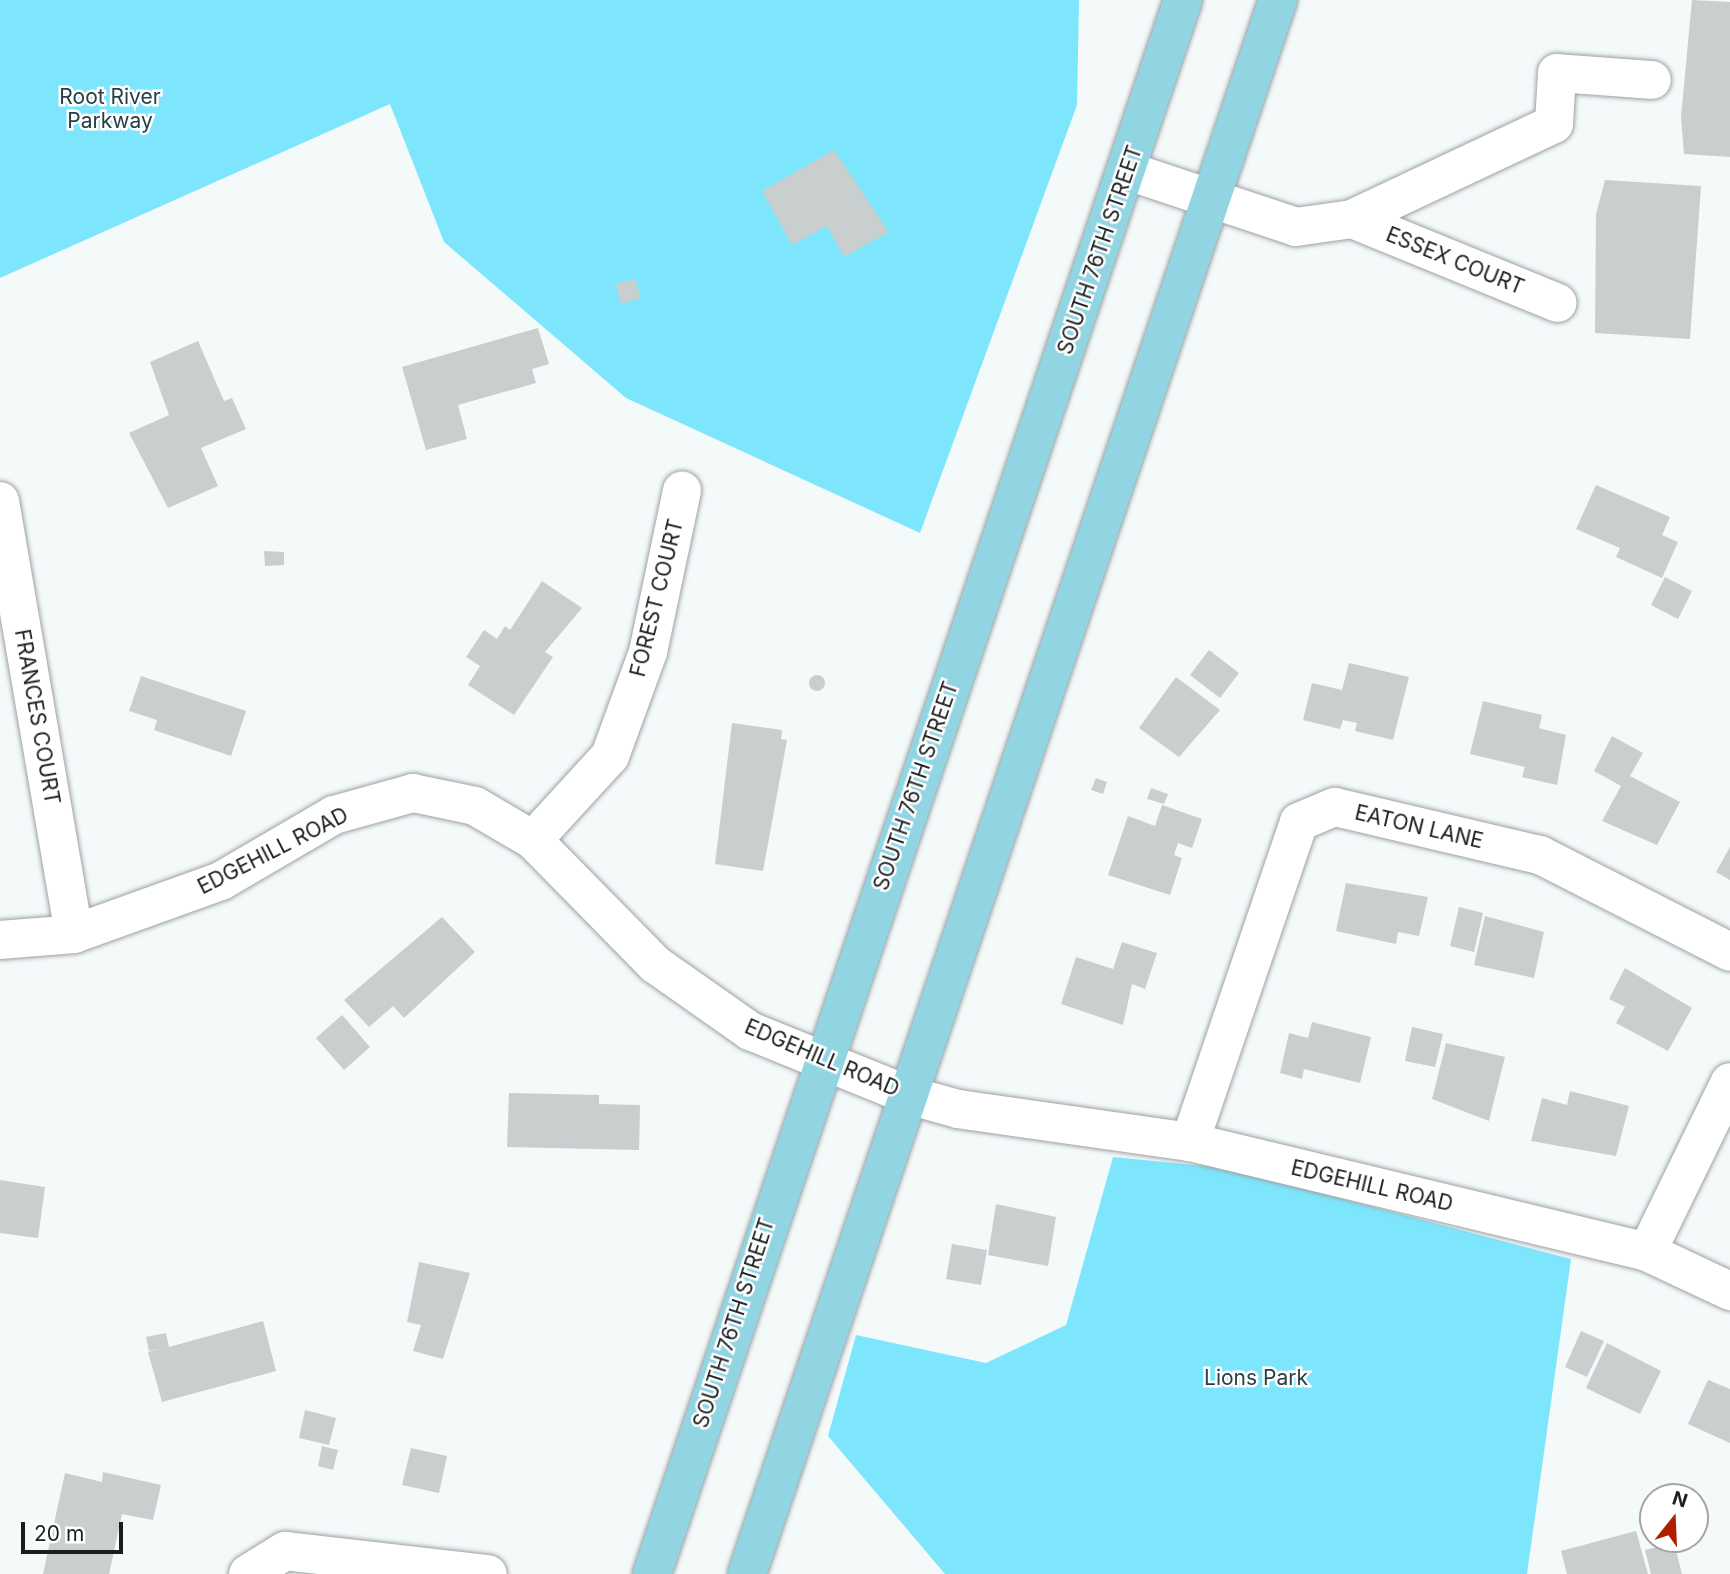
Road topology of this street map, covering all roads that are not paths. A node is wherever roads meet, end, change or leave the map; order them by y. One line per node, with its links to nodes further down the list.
1 (1183, 0): 4 (main road, SOUTH 76TH STREET)
2 (1278, 0): 5 (main road)
3 (1652, 80): 6 (street, ESSEX COURT)
4 (1128, 171): 5 (street, ESSEX COURT); 14 (main road, SOUTH 76TH STREET)
5 (1213, 199): 6 (street, ESSEX COURT); 16 (main road)
6 (1352, 219): 7 (street, ESSEX COURT)
7 (1558, 303)
8 (682, 491): 10 (street, FOREST COURT)
9 (0, 501): 11 (street, FRANCES COURT)
10 (533, 840): 11 (street, EDGEHILL ROAD); 14 (street, EDGEHILL ROAD)
11 (74, 934): 12 (street, EDGEHILL ROAD)
12 (0, 940)
13 (1730, 952): 17 (street, EATON LANE)
14 (820, 1060): 16 (street, EDGEHILL ROAD); 22 (main road, SOUTH 76TH STREET)
15 (1730, 1082): 18 (street)
16 (908, 1095): 17 (street, EDGEHILL ROAD); 23 (main road)
17 (1189, 1142): 18 (street, EDGEHILL ROAD)
18 (1647, 1252): 19 (street, EDGEHILL ROAD)
19 (1730, 1291)
20 (248, 1574): 21 (street)
21 (488, 1574)
22 (652, 1574)
23 (747, 1574)

